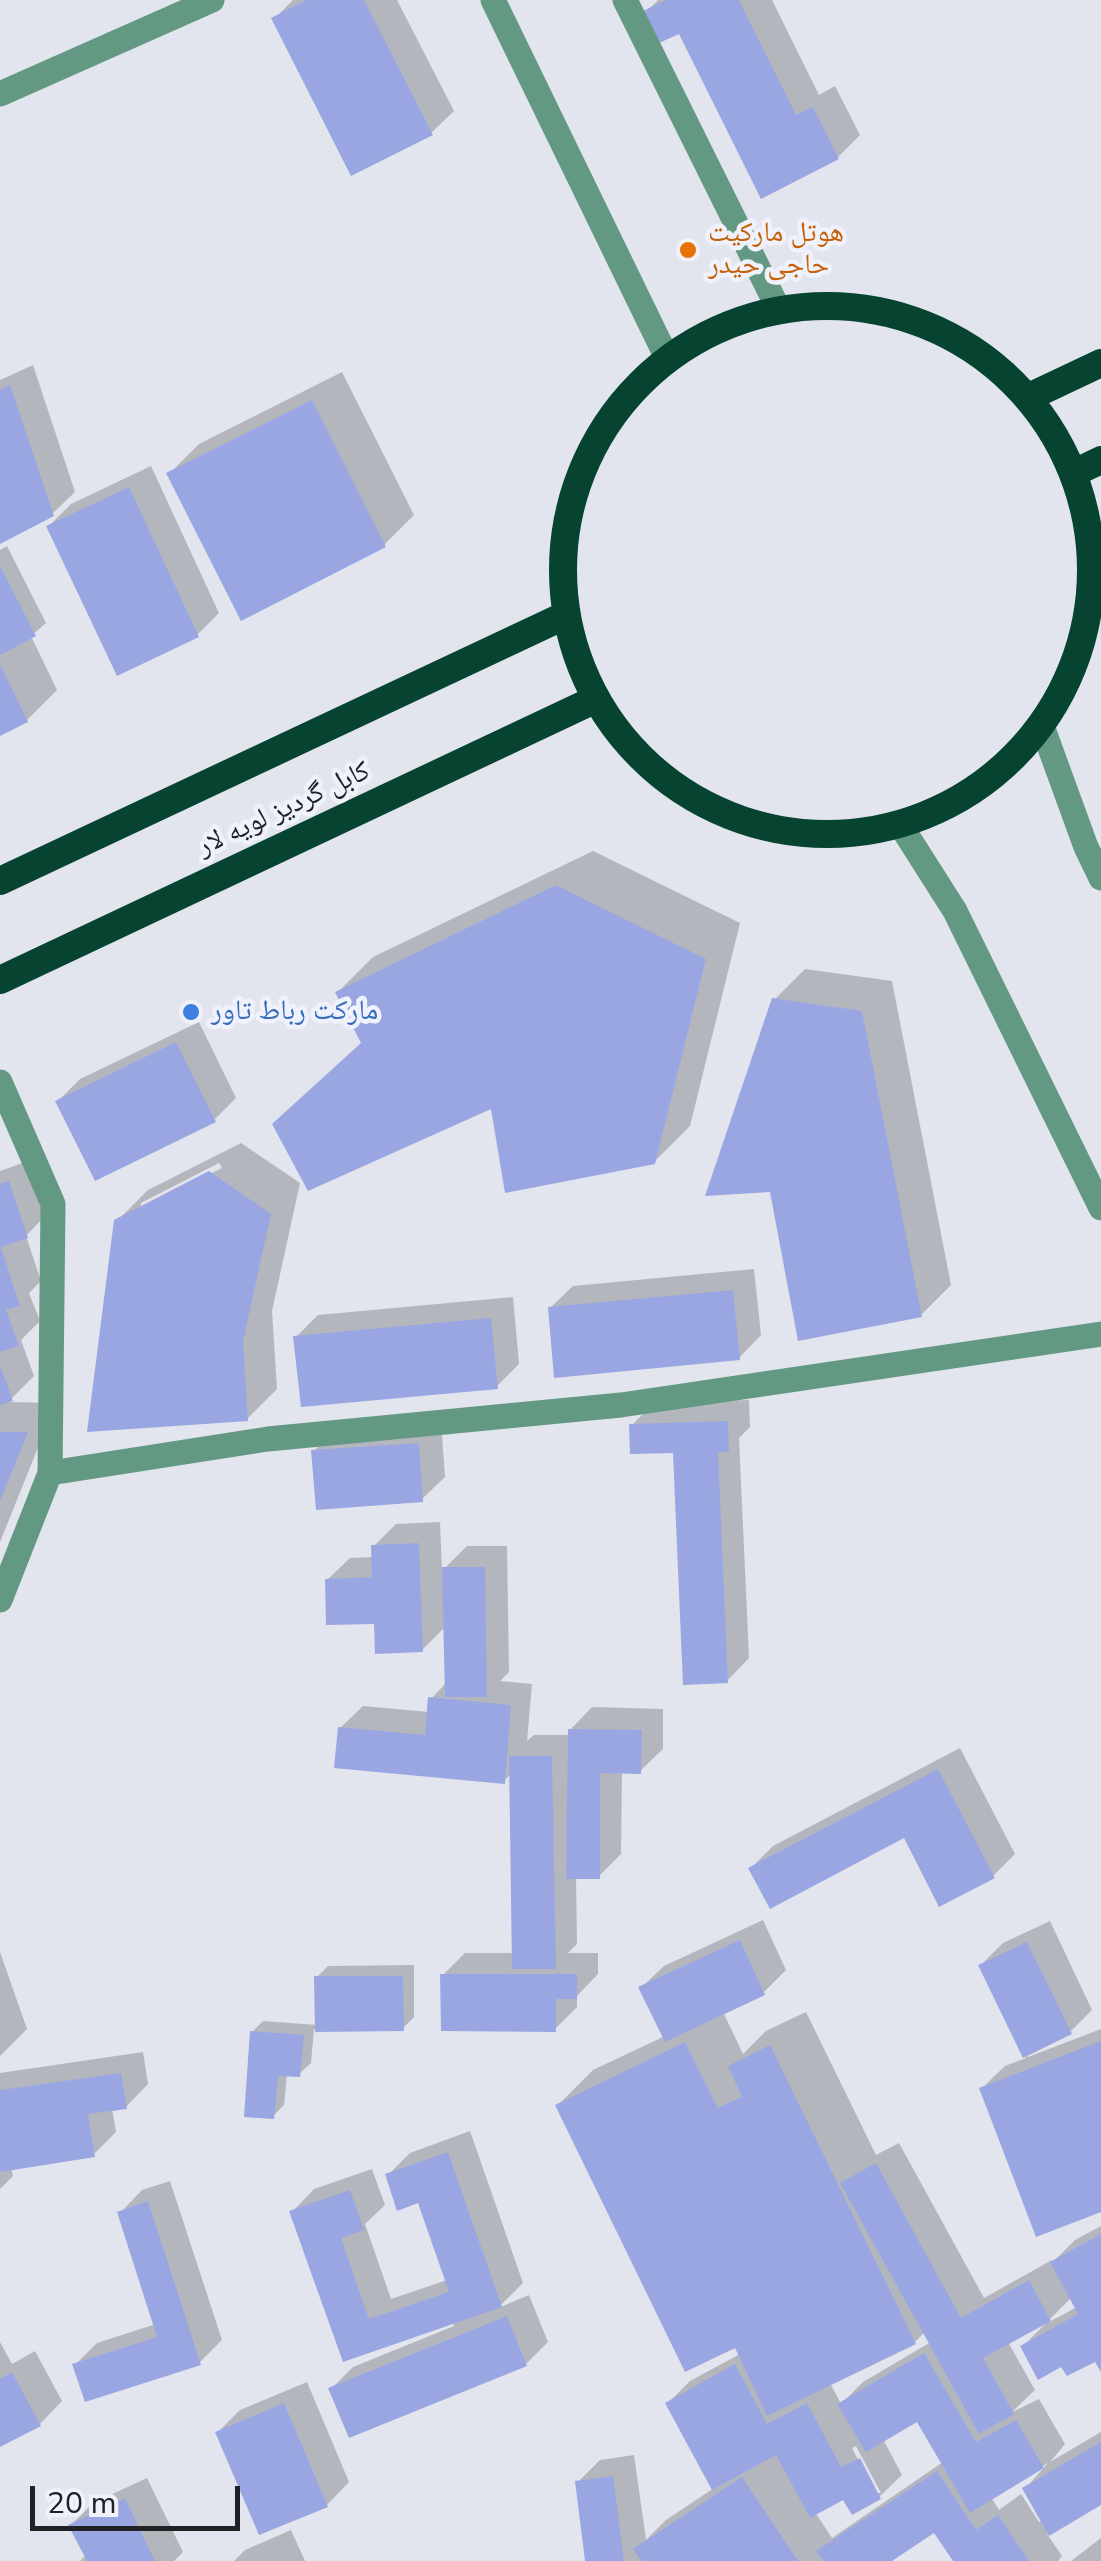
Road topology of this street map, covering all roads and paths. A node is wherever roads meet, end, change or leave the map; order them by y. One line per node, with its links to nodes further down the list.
1 (212, 0): 4 (street)
2 (493, 0): 6 (street)
3 (625, 0): 5 (street)
4 (0, 94)
5 (780, 310): 6 (highway); 8 (highway)
6 (668, 360): 11 (highway)
7 (1101, 363): 8 (highway)
8 (1029, 397): 10 (highway)
9 (1101, 460): 10 (highway)
10 (1074, 473): 13 (highway)
11 (566, 616): 12 (highway); 16 (highway, کابل گردیز لویه لار)
12 (596, 699): 14 (highway); 17 (highway, کابل گردیز لویه لار)
13 (1042, 726): 14 (highway); 15 (street)
14 (900, 826): 19 (street)
15 (1101, 878)
16 (0, 881)
17 (0, 980)
18 (0, 1082): 21 (street)
19 (1101, 1208)
20 (1101, 1334): 21 (street)
21 (50, 1474): 22 (street)
22 (0, 1600)

